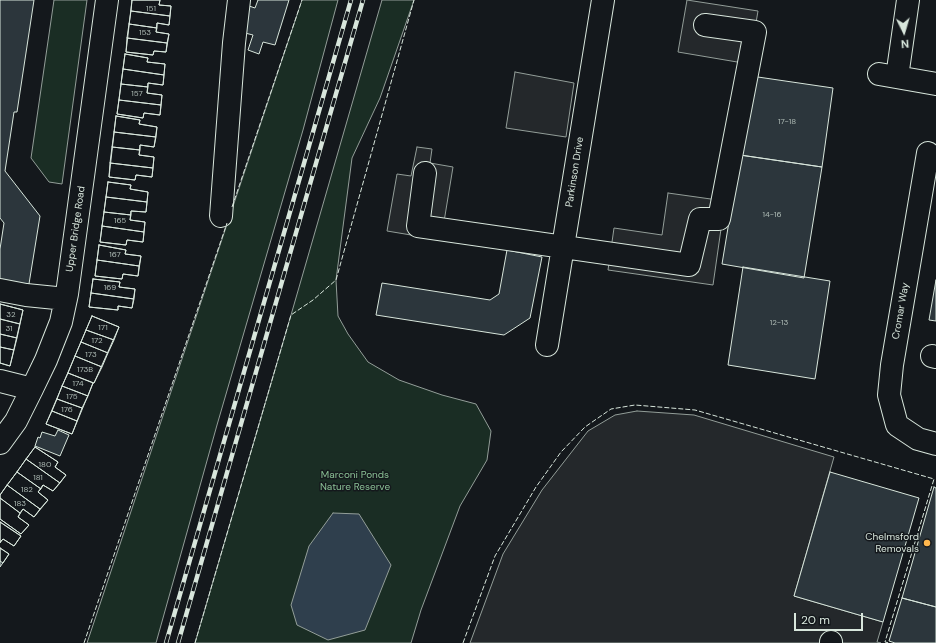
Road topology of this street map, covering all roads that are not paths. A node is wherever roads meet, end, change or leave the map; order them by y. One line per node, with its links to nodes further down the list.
1 (108, 0): 12 (street, Upper Bridge Road)
2 (239, 0): 9 (street)
3 (603, 0): 10 (street, Parkinson Drive)
4 (908, 0): 6 (street)
5 (705, 25): 10 (street)
6 (936, 84)
7 (928, 153): 17 (street, Cromar Way)
8 (425, 173): 10 (street)
9 (221, 216)
10 (563, 246): 13 (street, Parkinson Drive)
11 (0, 290): 12 (street)
12 (66, 299): 15 (street, Upper Bridge Road)
13 (547, 345)
14 (0, 381): 15 (street)
15 (32, 389): 16 (street, Upper Bridge Road)
16 (0, 443)
17 (936, 444)

